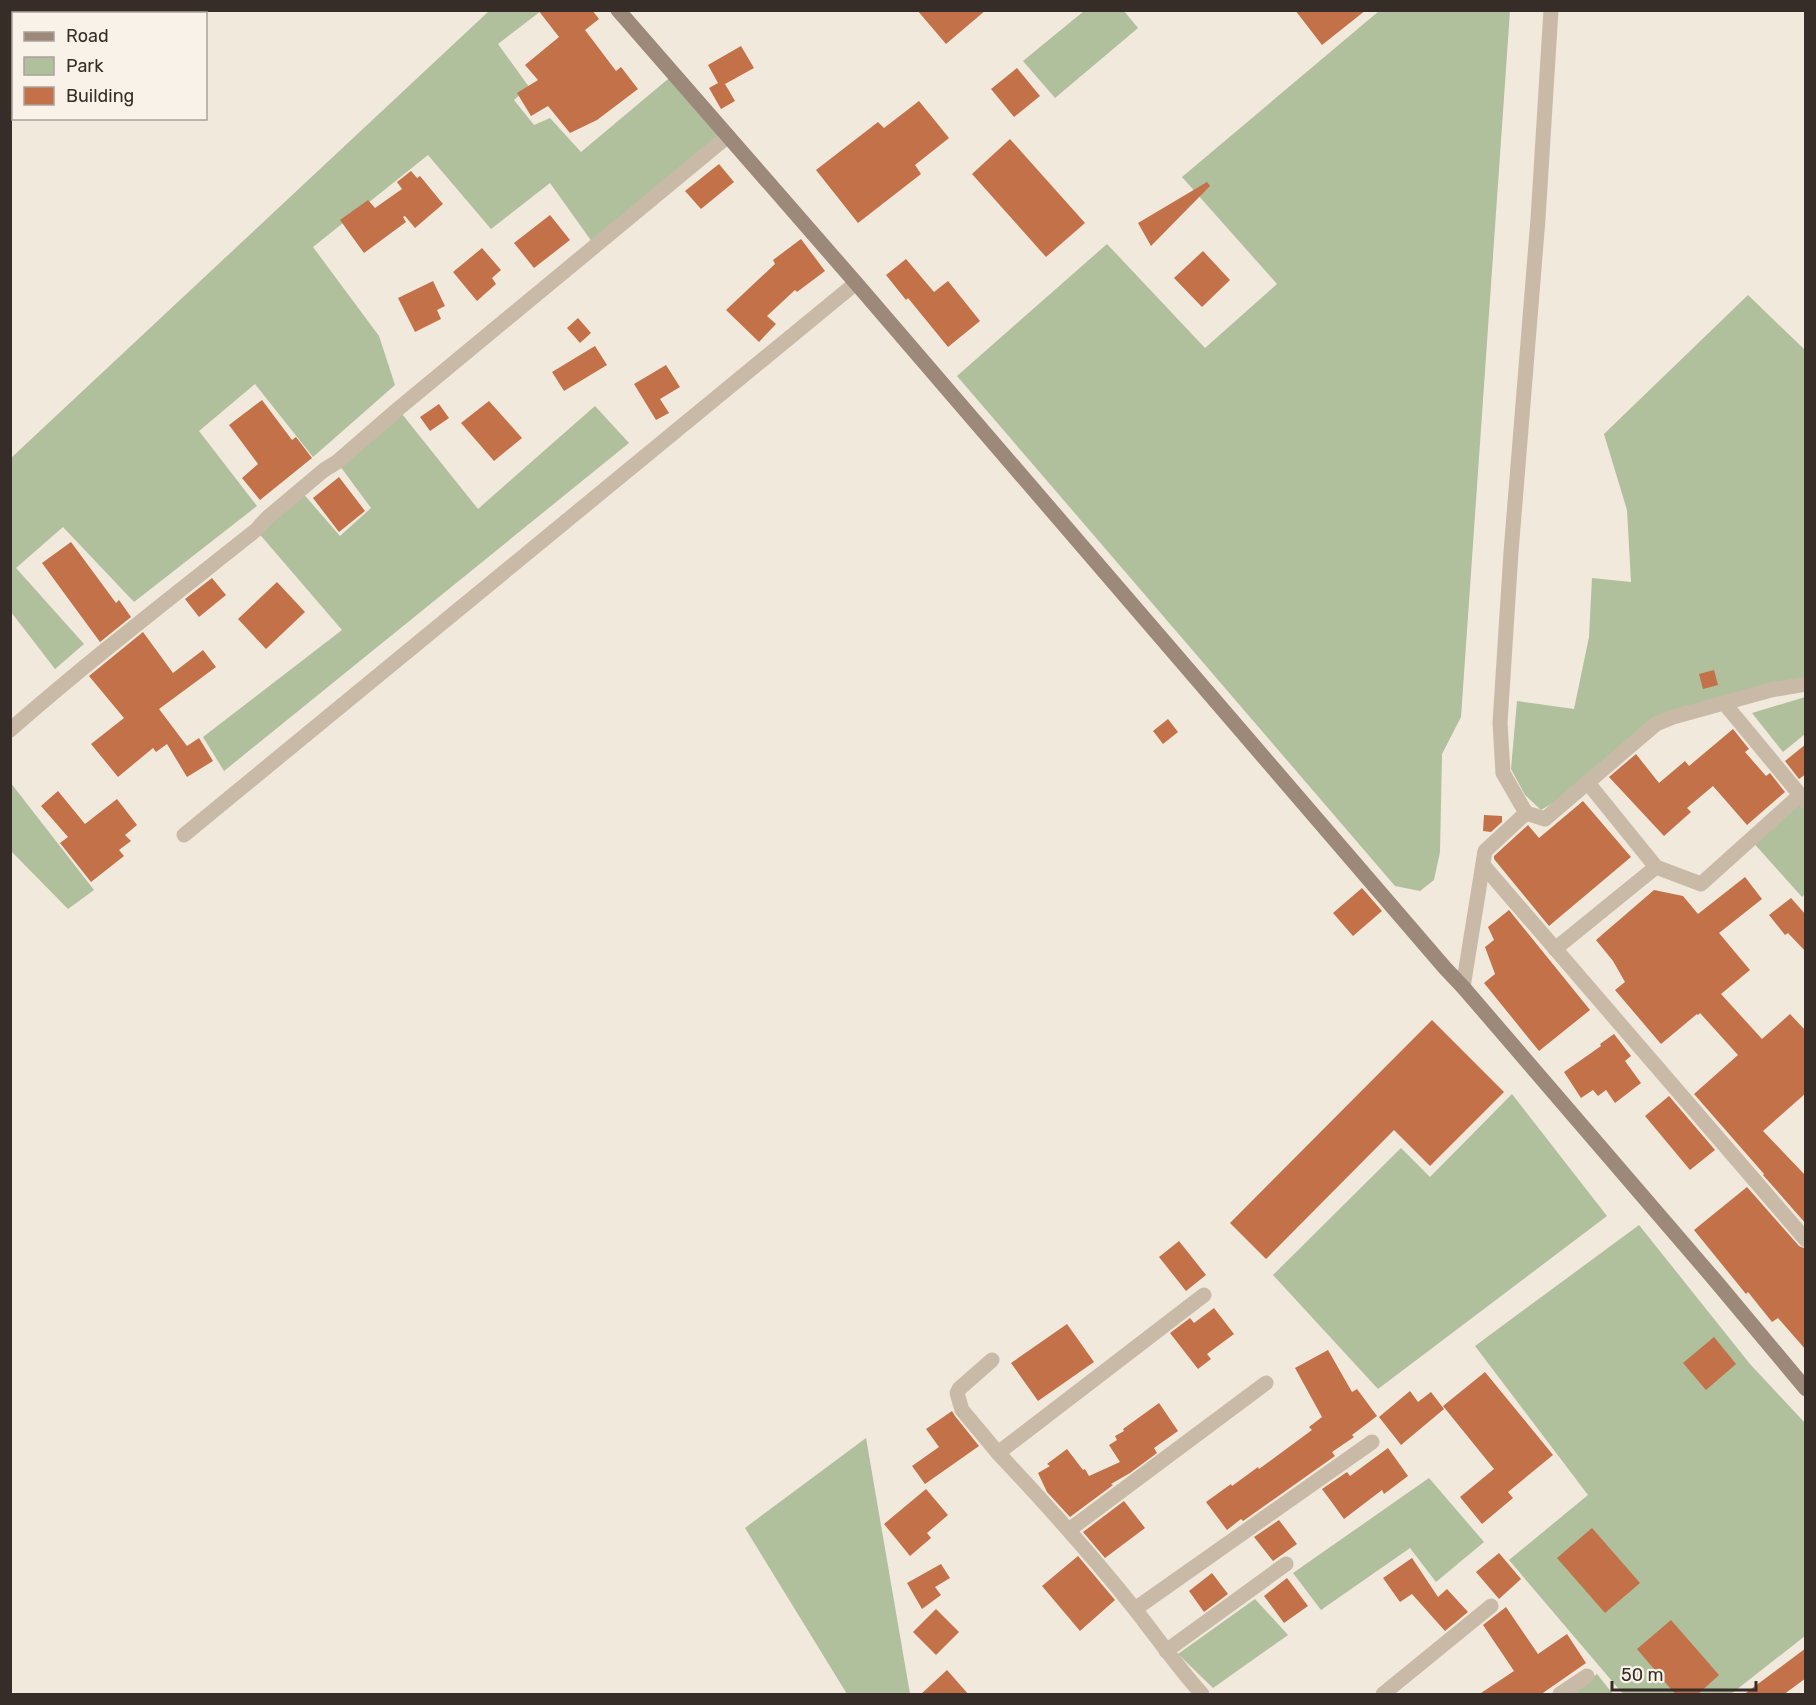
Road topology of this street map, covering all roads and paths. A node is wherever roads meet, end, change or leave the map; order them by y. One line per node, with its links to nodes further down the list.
1 (618, 10): 3 (street)
2 (1551, 10): 10 (street)
3 (729, 136): 4 (street); 7 (street)
4 (856, 283): 11 (street); 15 (street)
5 (1806, 684): 6 (street)
6 (1724, 703): 8 (street); 9 (street)
7 (10, 730)
8 (1588, 783): 10 (street); 13 (street)
9 (1803, 799): 13 (street)
10 (1527, 813): 12 (street)
11 (184, 834)
12 (1483, 865): 14 (street); 15 (street)
13 (1656, 867): 14 (street)
14 (1556, 949): 16 (street)
15 (1463, 987): 20 (street)
16 (1806, 1240)
17 (1204, 1295): 22 (street)
18 (992, 1360): 22 (street)
19 (1266, 1383): 23 (street)
20 (1806, 1389)
21 (1372, 1442): 26 (street)
22 (998, 1453): 23 (street)
23 (1069, 1530): 26 (street)
24 (1286, 1564): 27 (street)
25 (1491, 1606): 30 (street)
26 (1135, 1609): 27 (street)
27 (1166, 1652): 29 (street)
28 (1587, 1676): 31 (street)
29 (1202, 1695)
30 (1383, 1695)
31 (1560, 1695)

